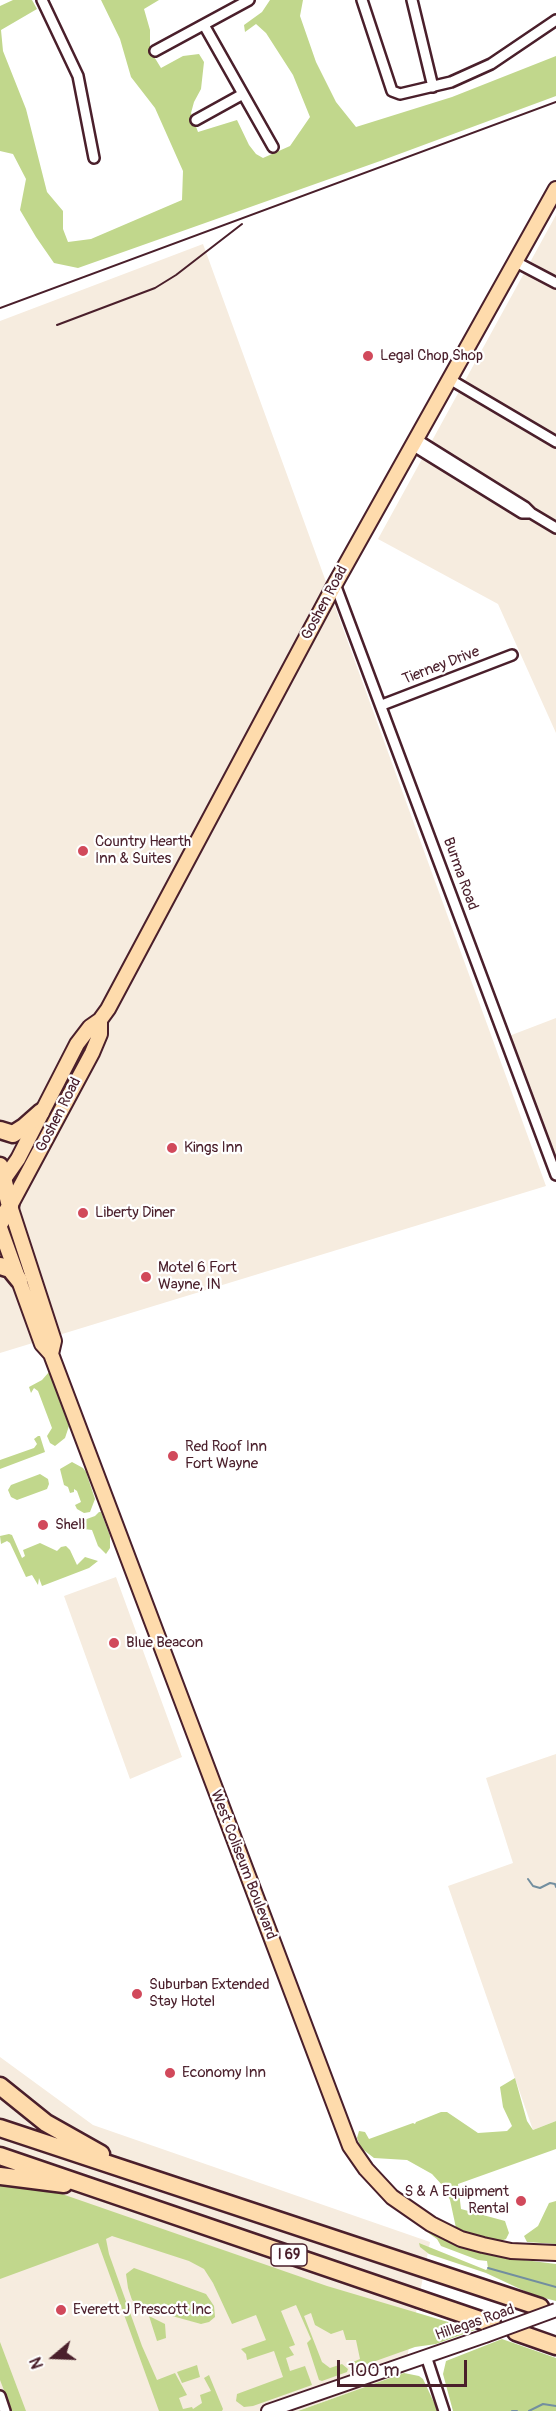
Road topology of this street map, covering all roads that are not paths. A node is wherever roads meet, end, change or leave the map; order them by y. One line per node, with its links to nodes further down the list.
1 (42, 0): 12 (street)
2 (249, 0): 6 (street)
3 (362, 0): 8 (street)
4 (412, 0): 8 (street)
5 (556, 20): 8 (street)
6 (204, 25): 7 (street); 9 (street)
7 (155, 51)
8 (433, 87)
9 (243, 94): 10 (street); 11 (street)
10 (196, 120)
11 (273, 147)
12 (94, 158)
13 (556, 189): 14 (main road, Goshen Road)
14 (516, 262): 15 (street); 16 (main road, Goshen Road)
15 (556, 284)
16 (450, 380): 17 (main road, Goshen Road); 18 (street)
17 (414, 442): 19 (street); 20 (main road, Goshen Road)
18 (556, 442)
19 (556, 528)
20 (335, 584): 22 (street, Burma Road); 23 (main road, Goshen Road)
21 (512, 655): 22 (street, Tierney Drive)
22 (382, 705): 26 (street, Burma Road)
23 (100, 1020): 24 (main road, Goshen Road); 28 (main road, Goshen Road)
24 (40, 1112): 25 (highway); 27 (main road, Goshen Road)
25 (0, 1130)
26 (556, 1175)
27 (1, 1177): 28 (highway, West Coliseum Boulevard)
28 (10, 1206): 29 (highway); 32 (main road, West Coliseum Boulevard)
29 (0, 1225): 31 (main road, West Coliseum Boulevard)
30 (0, 1266): 31 (highway)
31 (19, 1280): 32 (main road, West Coliseum Boulevard)
32 (51, 1354): 39 (main road, West Coliseum Boulevard)
33 (0, 2086): 36 (highway)
34 (0, 2128): 36 (highway, I 69)
35 (0, 2156): 38 (highway, I 69)
36 (130, 2172): 40 (highway, I 69)
37 (0, 2176): 38 (highway)
38 (86, 2185): 41 (highway, I 69)
39 (556, 2253)
40 (548, 2308): 44 (main road, Hillegas Road, bridge)
41 (492, 2324)
42 (516, 2332): 43 (highway)
43 (556, 2346)
44 (426, 2356): 47 (main road, Hillegas Road); 48 (street)
45 (0, 2396): 46 (street)
46 (5, 2411)
47 (268, 2411)
48 (444, 2411)

